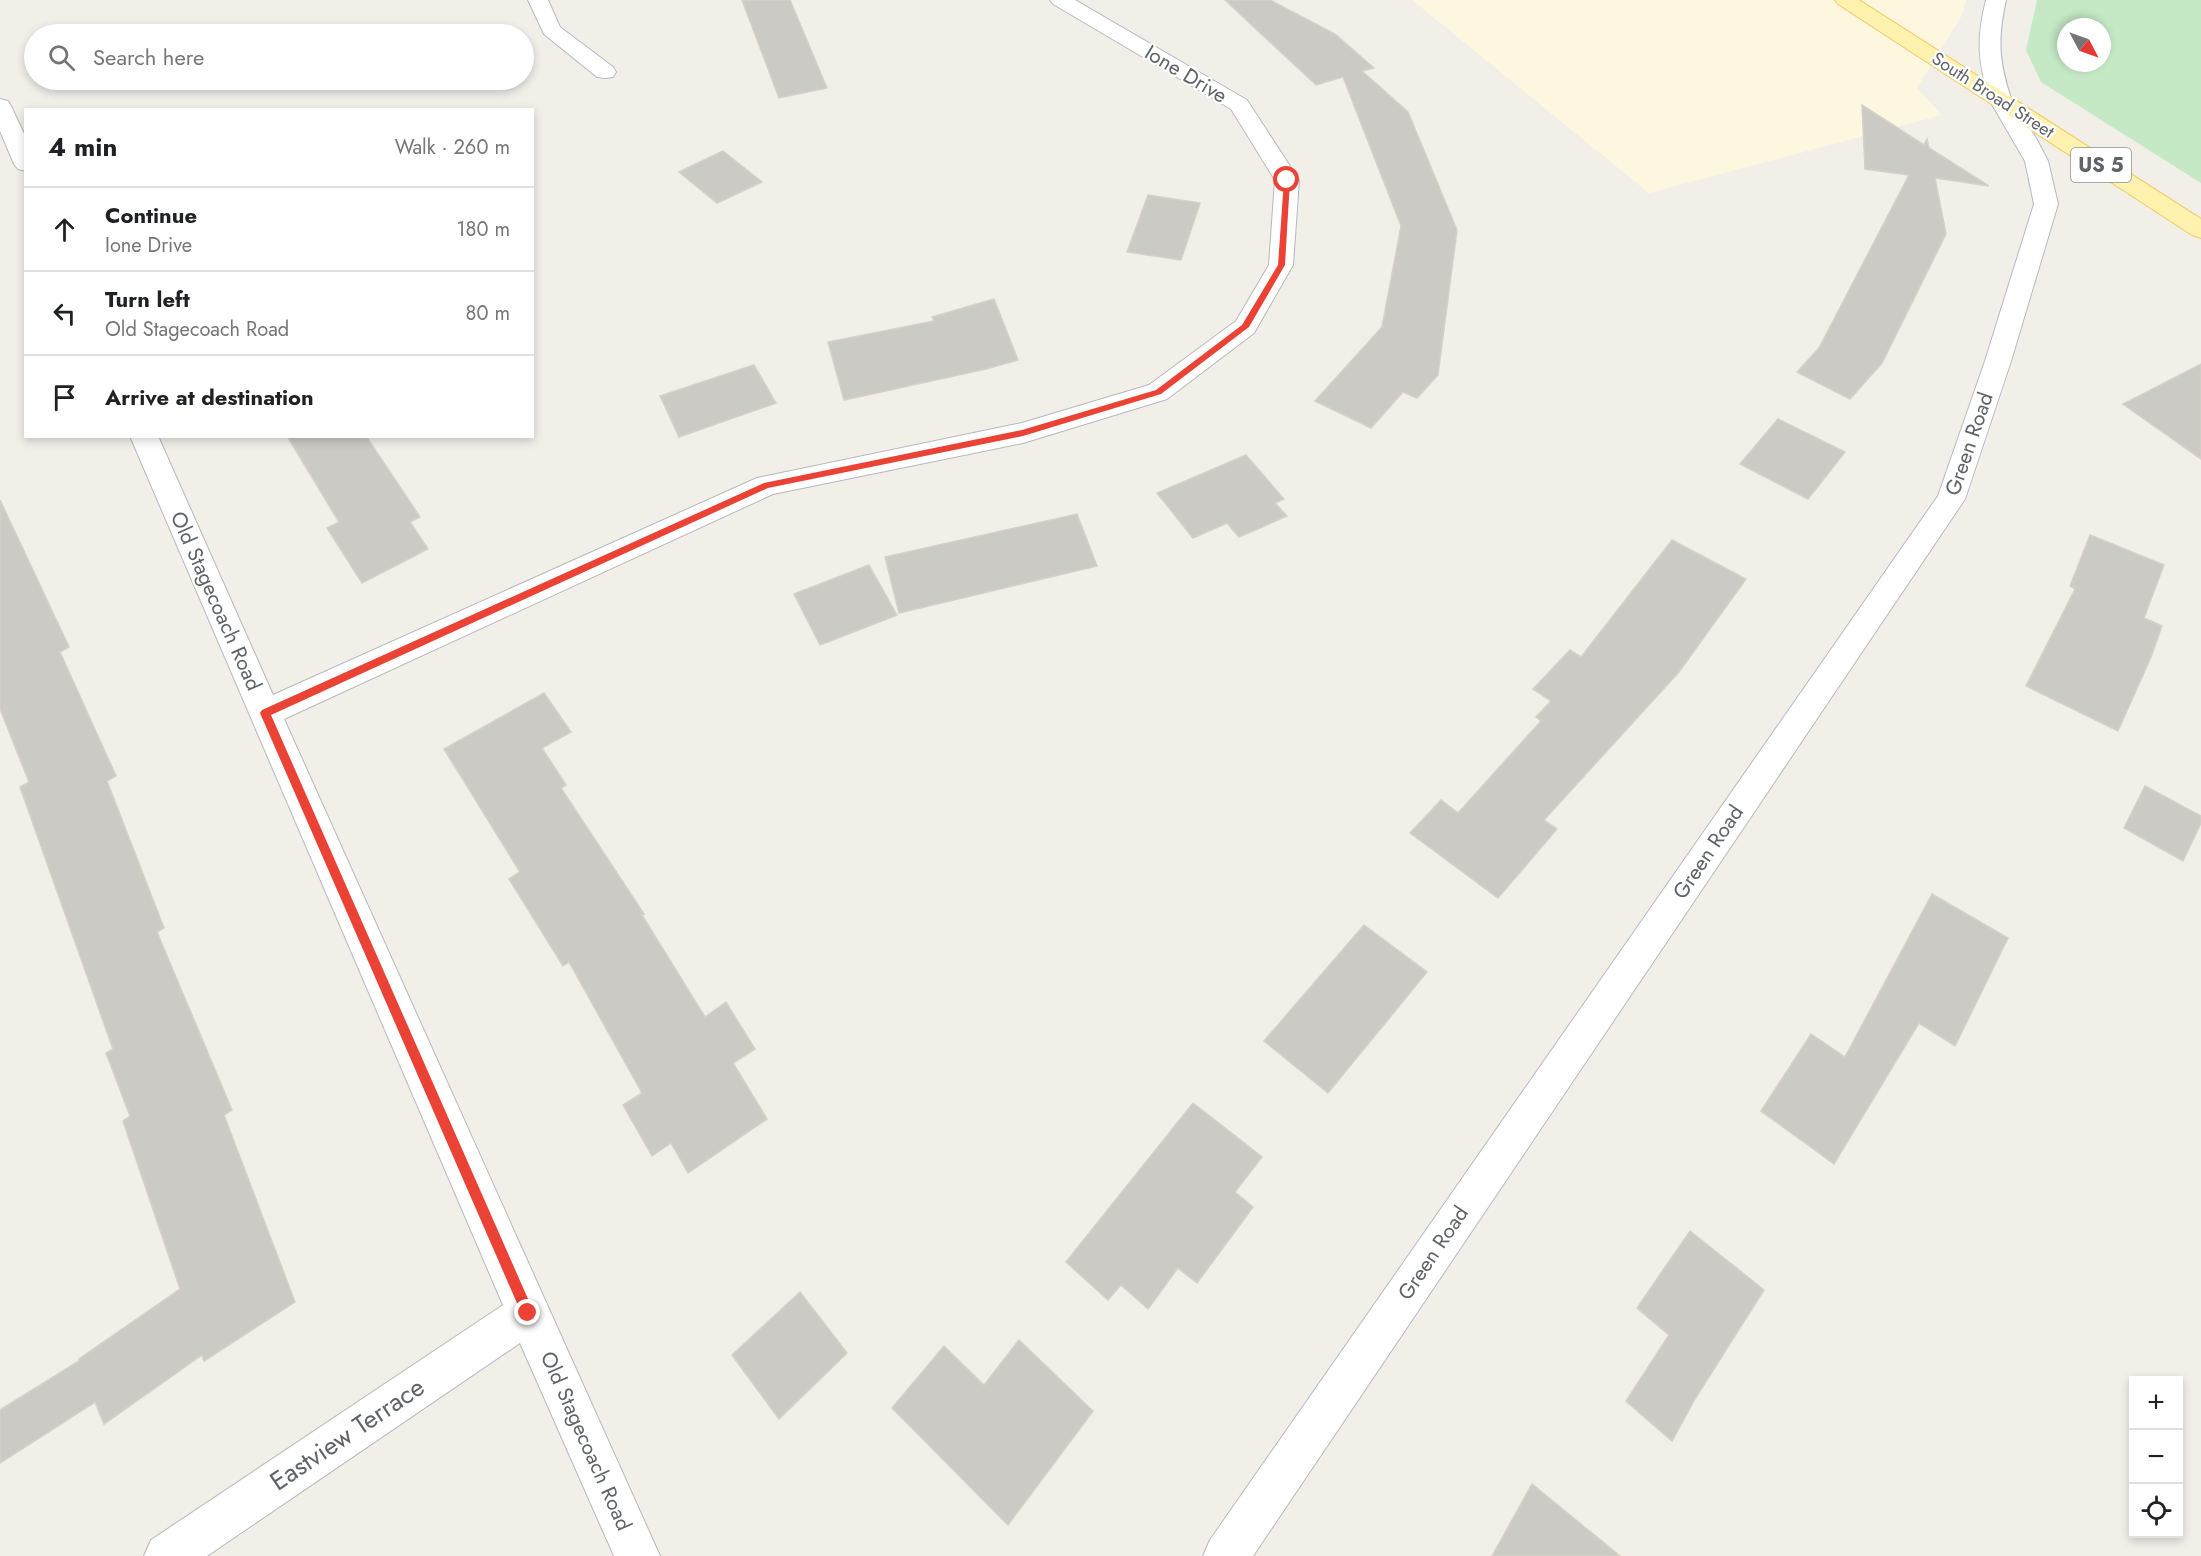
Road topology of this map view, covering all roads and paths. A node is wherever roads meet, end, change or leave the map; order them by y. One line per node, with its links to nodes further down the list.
1 (538, 0): 5 (street)
2 (1060, 0): 11 (street, Ione Drive)
3 (1845, 0): 6 (main road, South Broad Street / US 5)
4 (1996, 0): 6 (street, Green Road)
5 (604, 72)
6 (2001, 101): 9 (main road, South Broad Street / US 5); 15 (street, Green Road)
7 (0, 106): 8 (street)
8 (24, 160)
9 (2201, 230)
10 (145, 438): 11 (street, Old Stagecoach Road)
11 (265, 713): 12 (street, Old Stagecoach Road)
12 (528, 1313): 13 (street, Eastview Terrace); 14 (street, Old Stagecoach Road)
13 (167, 1556)
14 (638, 1556)
15 (1226, 1556)

